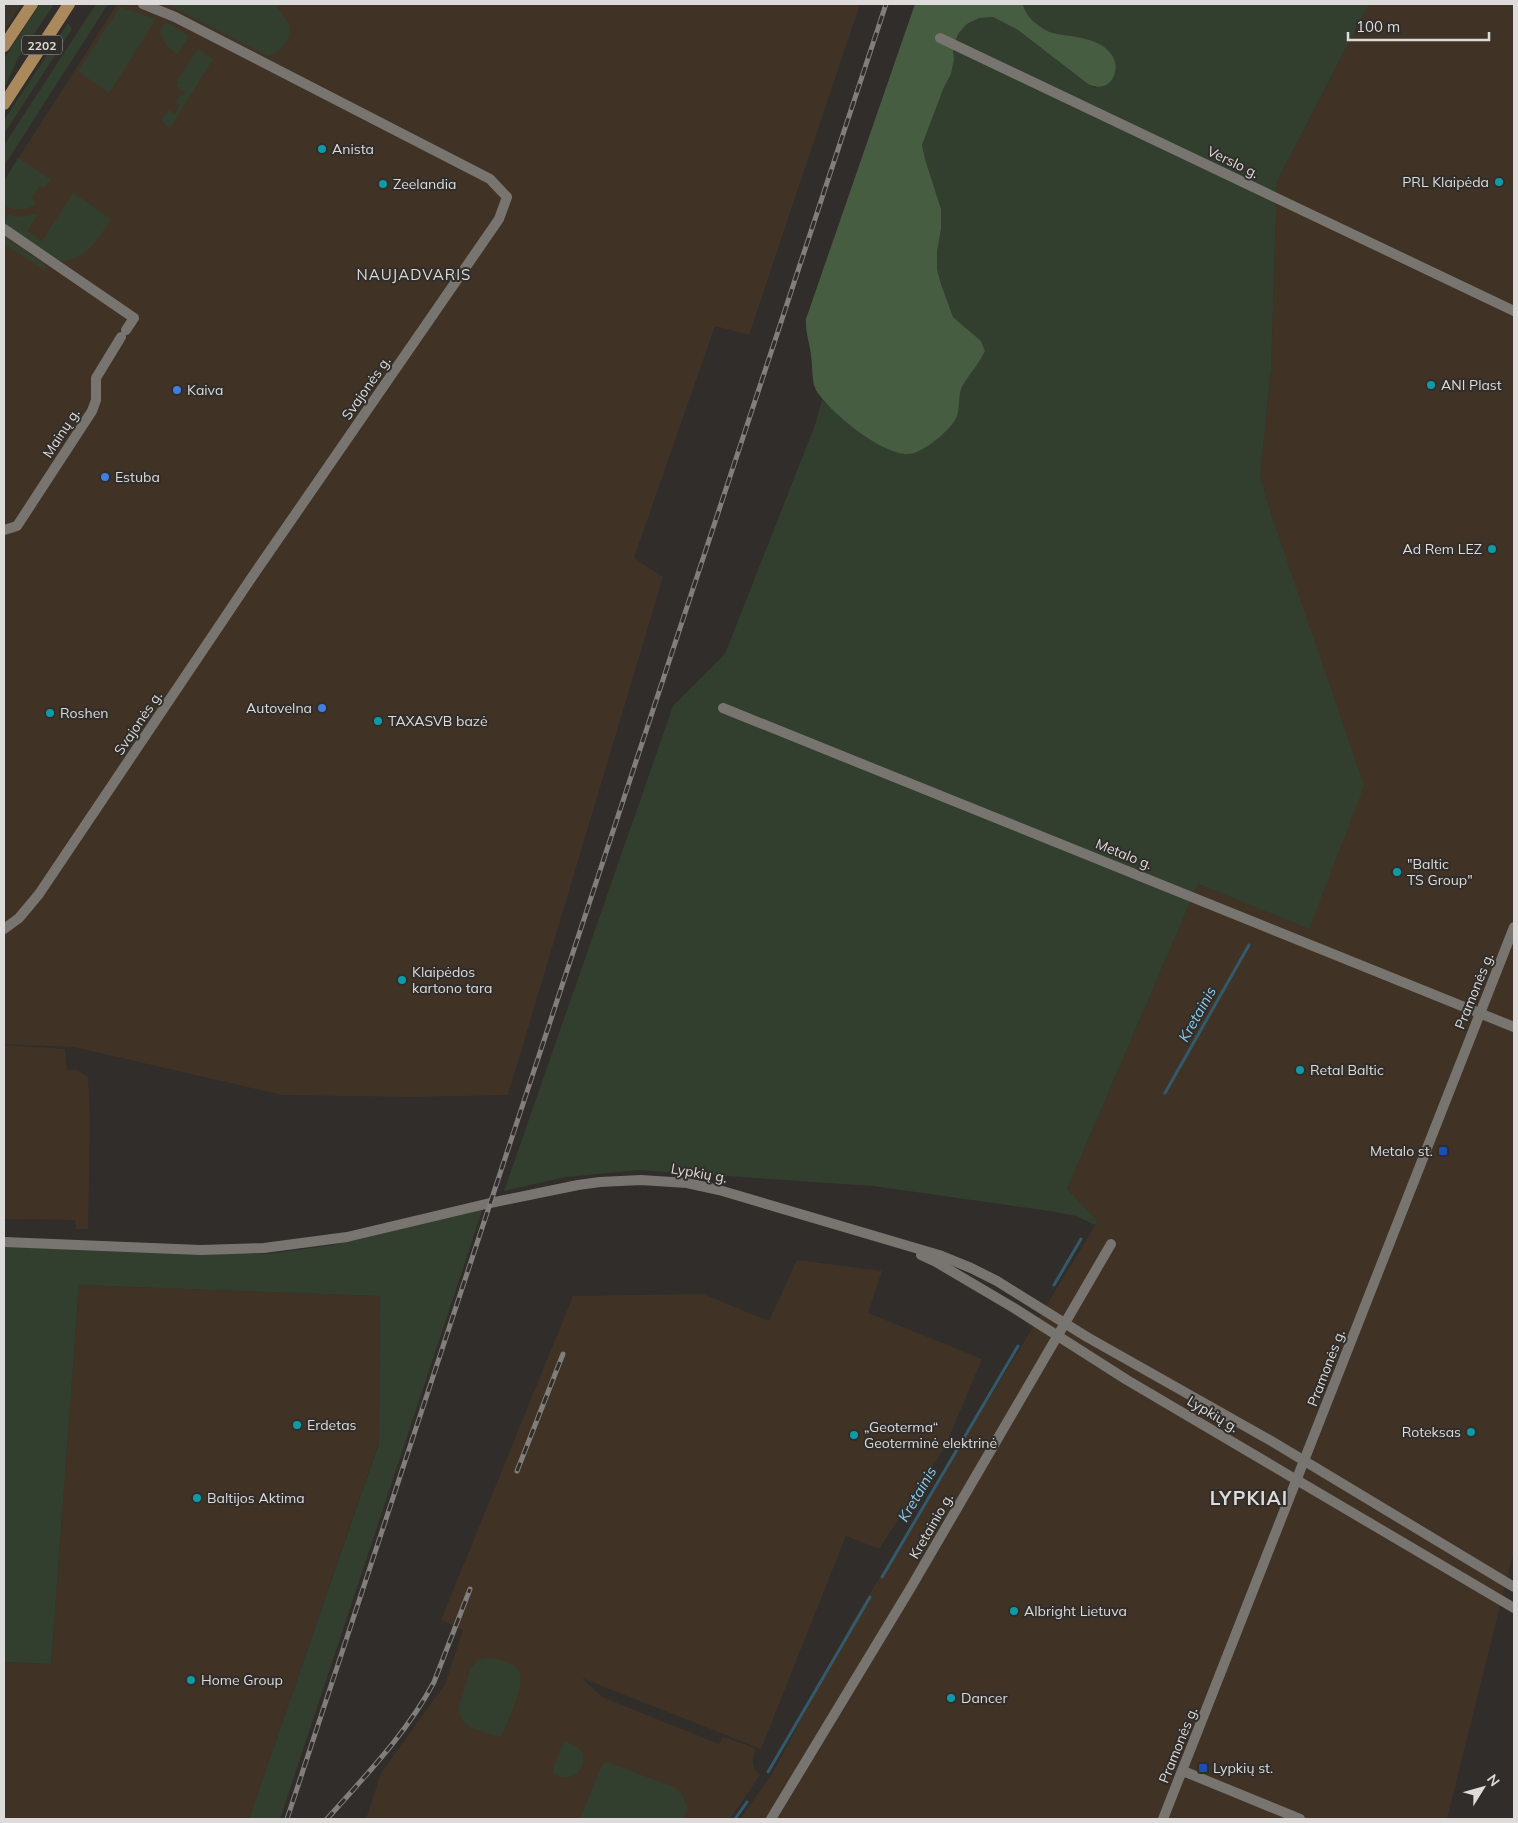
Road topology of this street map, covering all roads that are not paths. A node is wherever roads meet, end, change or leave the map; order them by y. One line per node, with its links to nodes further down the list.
1 (32, 4): 5 (main road, 2202)
2 (69, 4): 6 (main road, 2202)
3 (143, 4): 12 (street, Svajonės g.)
4 (940, 38): 8 (street, Verslo g.)
5 (4, 46)
6 (4, 104)
7 (4, 229): 9 (street, Mainų g.)
8 (1514, 310)
9 (4, 530)
10 (723, 708): 13 (street, Metalo g.)
11 (1514, 927): 13 (street, Pramonės g.)
12 (4, 929)
13 (1480, 1013): 14 (street, Metalo g.); 20 (street, Pramonės g.)
14 (1514, 1027)
15 (4, 1242): 16 (street, Lypkių g.)
16 (898, 1244): 18 (street, Lypkių g.); 19 (street, Lypkių g.)
17 (1111, 1244): 18 (street, Kretainio g.)
18 (1066, 1324): 19 (street, Kretainio g.); 20 (street, Lypkių g.)
19 (1057, 1337): 21 (street, Lypkių g.); 25 (street, Kretainio g.)
20 (1304, 1461): 21 (street, Pramonės g.); 22 (street, Lypkių g.)
21 (1297, 1480): 23 (street, Lypkių g.); 24 (street, Pramonės g.)
22 (1514, 1587)
23 (1514, 1608)
24 (1183, 1771): 26 (street, Pramonės g.); 27 (street)
25 (771, 1819)
26 (1164, 1819)
27 (1300, 1819)

